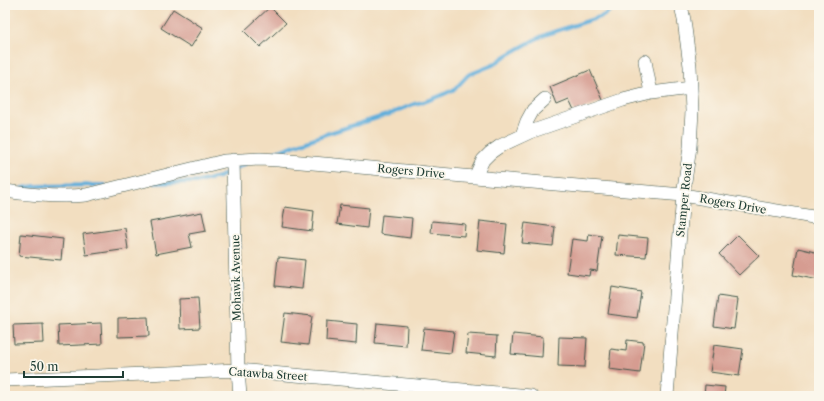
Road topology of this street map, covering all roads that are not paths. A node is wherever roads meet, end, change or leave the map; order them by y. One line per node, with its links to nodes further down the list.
1 (681, 5): 3 (street, Stamper Road)
2 (644, 61): 4 (street)
3 (691, 88): 4 (street); 10 (street, Stamper Road)
4 (651, 93): 6 (street)
5 (545, 99): 6 (street)
6 (522, 135): 8 (street)
7 (233, 160): 8 (street, Rogers Drive); 9 (street, Rogers Drive); 12 (street, Mohawk Avenue)
8 (474, 177): 10 (street, Rogers Drive)
9 (5, 191)
10 (683, 195): 11 (street, Rogers Drive); 16 (street, Stamper Road)
11 (819, 218)
12 (238, 370): 13 (street, Catawba Street); 14 (street, Mohawk Avenue); 15 (street, Catawba Street)
13 (5, 380)
14 (240, 396)
15 (531, 396)
16 (667, 396)

